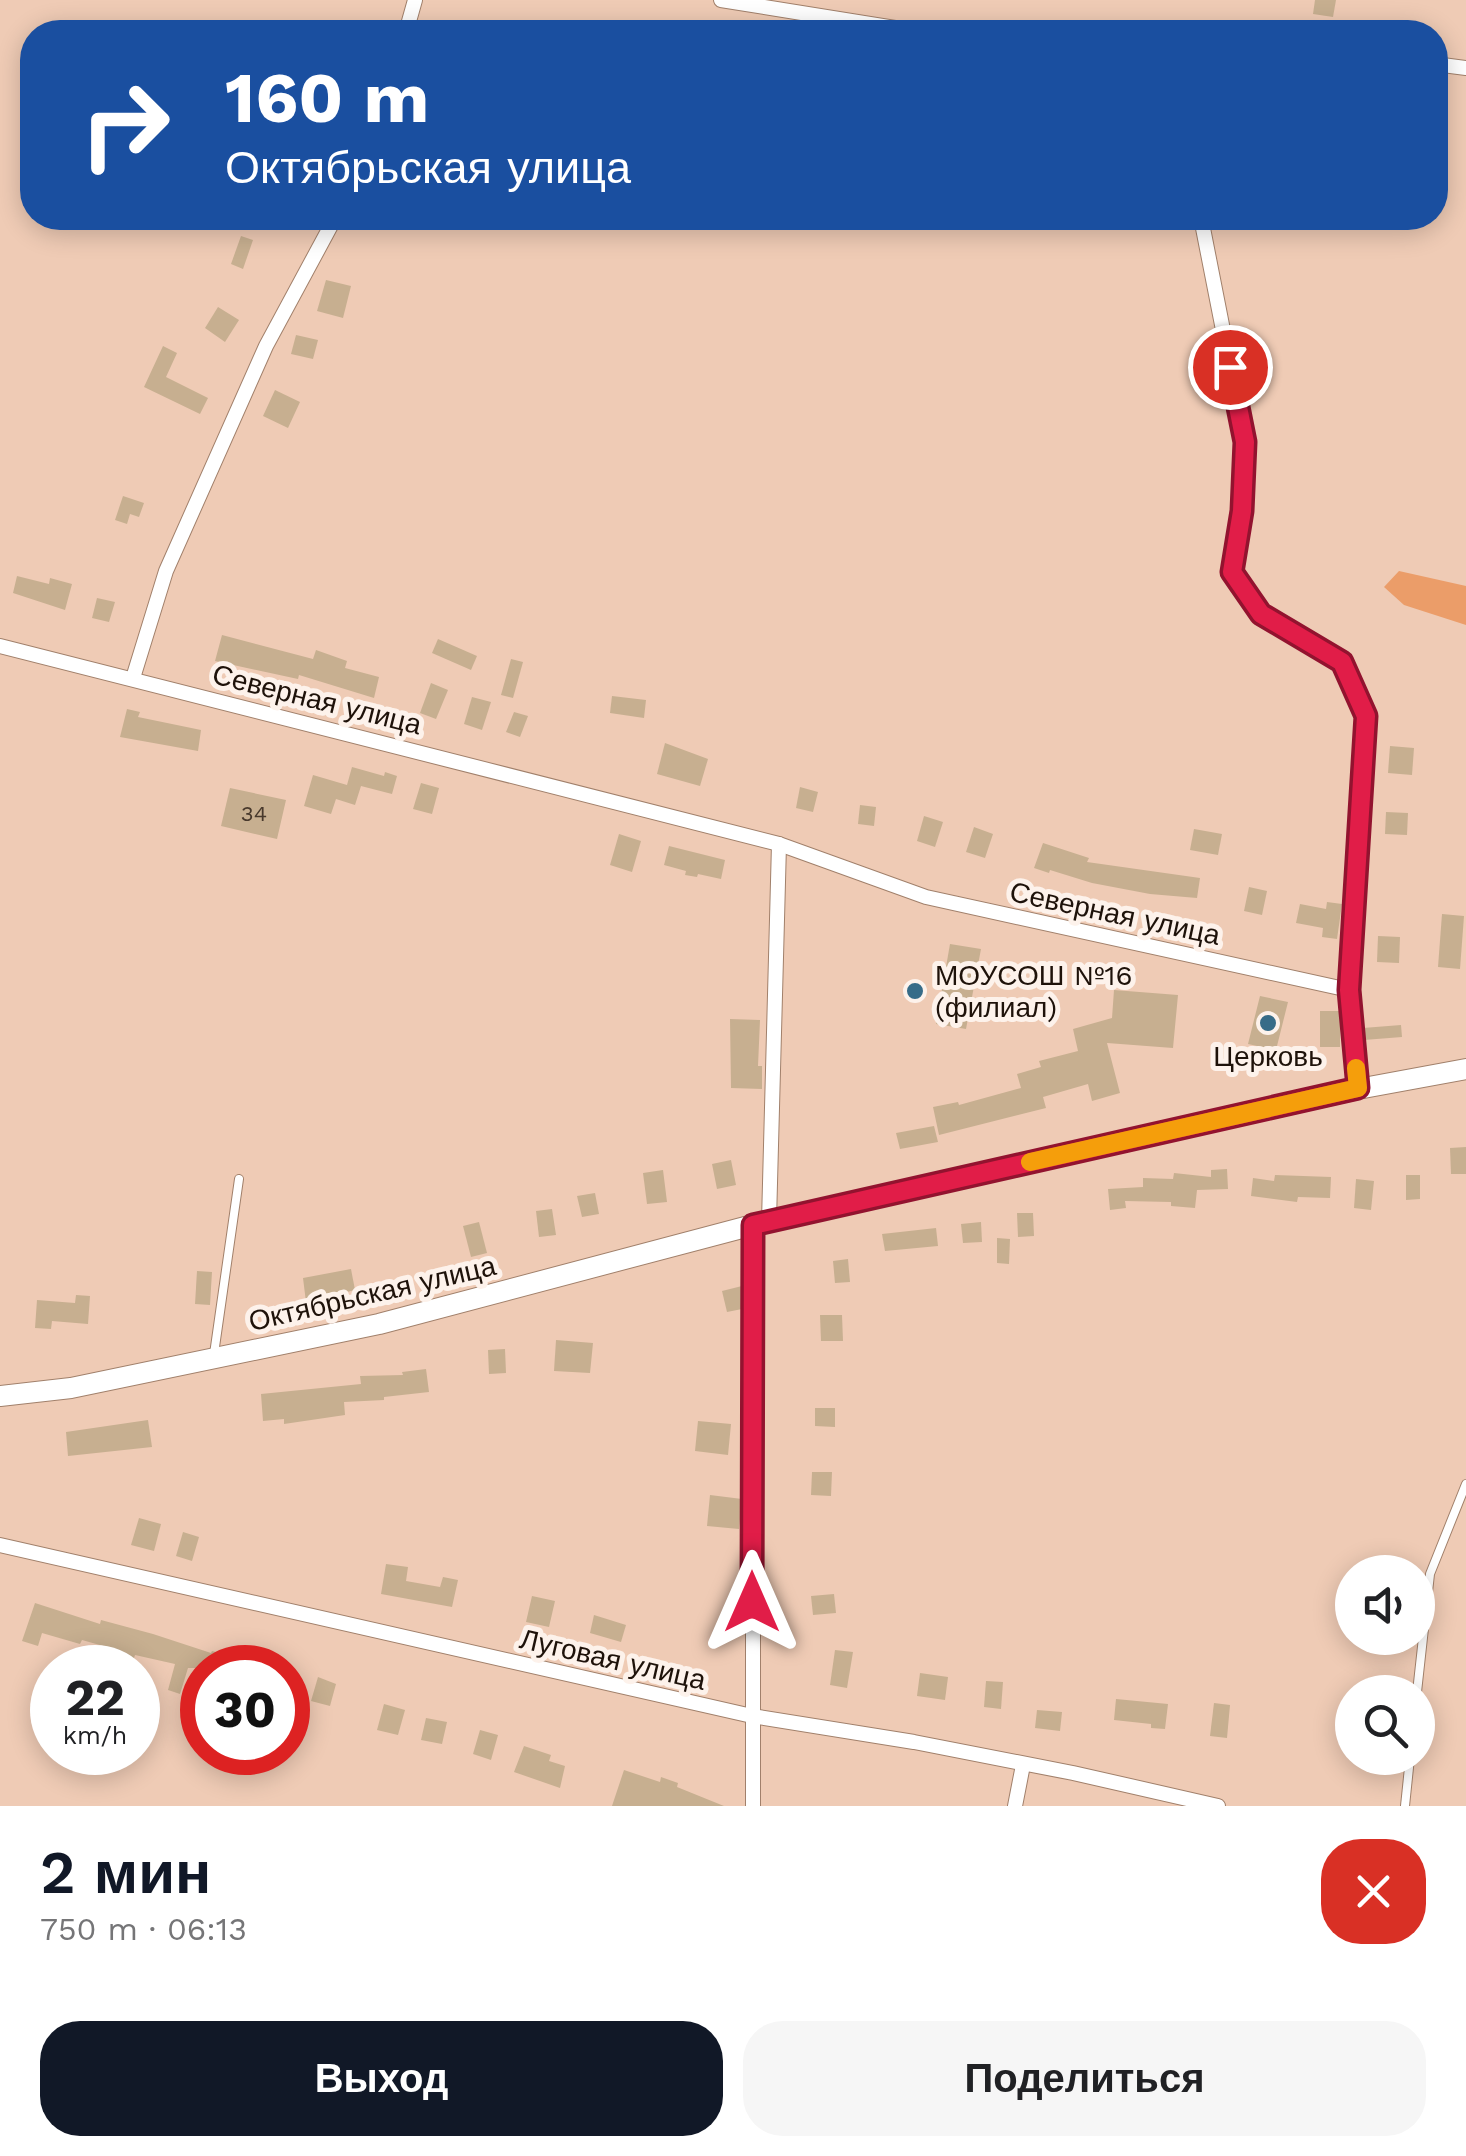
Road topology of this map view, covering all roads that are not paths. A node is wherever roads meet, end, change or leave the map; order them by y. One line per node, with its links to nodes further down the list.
1 (721, 0): 2 (street)
2 (845, 20)
3 (329, 230): 6 (street)
4 (1203, 230): 8 (street)
5 (0, 646): 6 (street, Северная улица)
6 (133, 678): 7 (street, Северная улица)
7 (780, 844): 8 (street, Северная улица); 12 (street)
8 (1349, 990): 10 (street)
9 (1466, 1070): 10 (street, Октябрьская улица)
10 (1358, 1088): 12 (street, Октябрьская улица)
11 (239, 1179): 13 (lane)
12 (761, 1223): 13 (street, Октябрьская улица); 18 (street)
13 (214, 1358): 14 (street, Октябрьская улица)
14 (0, 1396)
15 (1466, 1484): 17 (lane)
16 (0, 1545): 18 (street, Луговая улица)
17 (1419, 1675)
18 (752, 1716): 19 (street, Луговая улица); 21 (street)
19 (1023, 1766): 22 (street); 23 (street, Луговая улица)
20 (1408, 1775): 24 (lane)
21 (754, 1806)
22 (1015, 1806)
23 (1218, 1806)
24 (1405, 1806)

